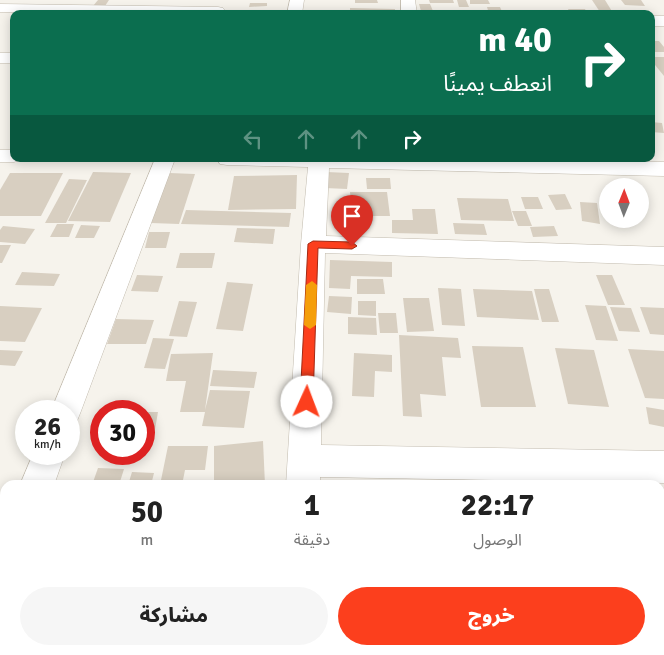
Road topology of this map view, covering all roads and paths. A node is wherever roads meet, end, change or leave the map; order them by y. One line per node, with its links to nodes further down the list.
1 (0, 8): 3 (street)
2 (219, 8): 4 (street)
3 (70, 10)
4 (180, 10)
5 (164, 162): 11 (street)
6 (319, 162): 7 (street); 9 (street)
7 (628, 164): 8 (street)
8 (664, 169)
9 (313, 244): 10 (street); 14 (street)
10 (664, 256)
11 (70, 400)
12 (45, 465): 15 (street)
13 (664, 468): 14 (street)
14 (304, 473)
15 (39, 480)

